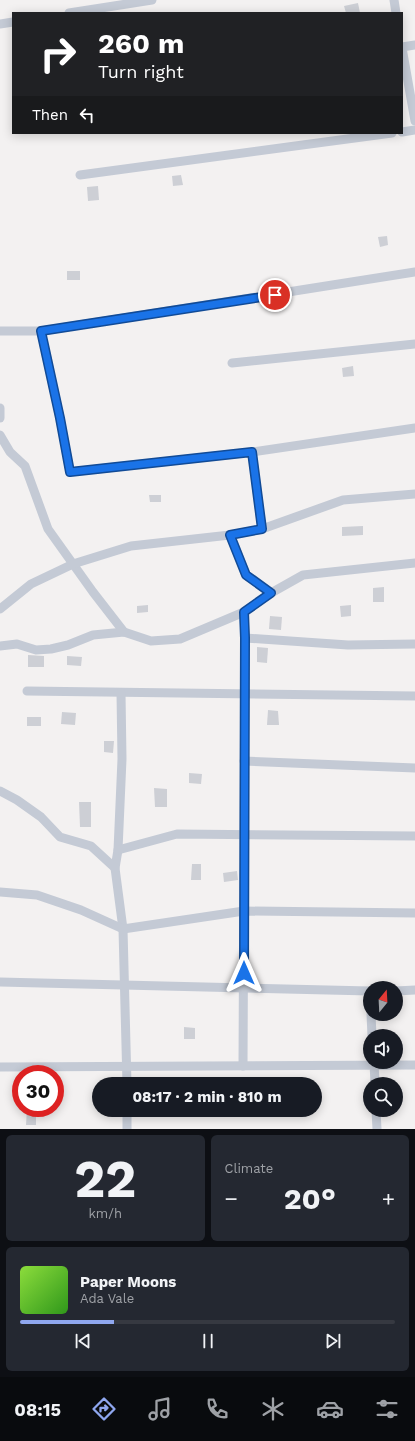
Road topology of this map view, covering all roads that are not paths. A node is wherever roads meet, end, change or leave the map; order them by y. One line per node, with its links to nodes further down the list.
1 (152, 0): 3 (street)
2 (394, 0): 4 (street)
3 (75, 12)
4 (396, 12)
5 (12, 22): 6 (street)
6 (0, 24)
7 (415, 45): 8 (street)
8 (403, 47)
9 (403, 53): 10 (street)
10 (415, 122)
11 (415, 130): 12 (street)
12 (403, 132)
13 (385, 134): 14 (street)
14 (80, 175)
15 (415, 272): 17 (street)
16 (0, 331): 17 (street)
17 (41, 331): 24 (street)
18 (415, 344): 19 (street)
19 (232, 363)
20 (0, 408): 21 (street)
21 (0, 418)
22 (415, 428): 24 (street)
23 (0, 435): 28 (street)
24 (252, 452): 26 (street)
25 (415, 494): 26 (street)
26 (262, 529): 27 (street)
27 (230, 535): 28 (street); 30 (street)
28 (73, 564): 31 (street); 33 (street)
29 (415, 564): 30 (street)
30 (271, 593): 32 (street)
31 (0, 609)
32 (244, 612): 33 (street); 34 (street)
33 (124, 632): 36 (street)
34 (245, 638): 35 (street); 39 (street)
35 (415, 644)
36 (0, 646)
37 (27, 691): 38 (street)
38 (121, 693): 39 (street); 46 (street)
39 (245, 694): 40 (street); 41 (street)
40 (415, 696)
41 (244, 761): 42 (street); 44 (street)
42 (415, 768)
43 (0, 791): 47 (street)
44 (244, 835): 45 (street); 46 (street); 49 (street)
45 (415, 836)
46 (118, 850): 47 (street)
47 (115, 868): 51 (street)
48 (0, 892): 51 (street)
49 (244, 911): 50 (street); 51 (street); 54 (street)
50 (415, 913)
51 (123, 929): 53 (street)
52 (0, 982): 53 (street)
53 (125, 985): 54 (street); 63 (street)
54 (244, 988): 57 (street); 61 (street)
55 (403, 990): 56 (street)
56 (415, 990)
57 (363, 991)
58 (363, 1064): 61 (street)
59 (403, 1065): 60 (street)
60 (415, 1065)
61 (243, 1066): 63 (street)
62 (0, 1067): 63 (street)
63 (126, 1067): 64 (street)
64 (127, 1077)
65 (127, 1117): 67 (street)
66 (376, 1117): 68 (street)
67 (127, 1129)
68 (377, 1129)

